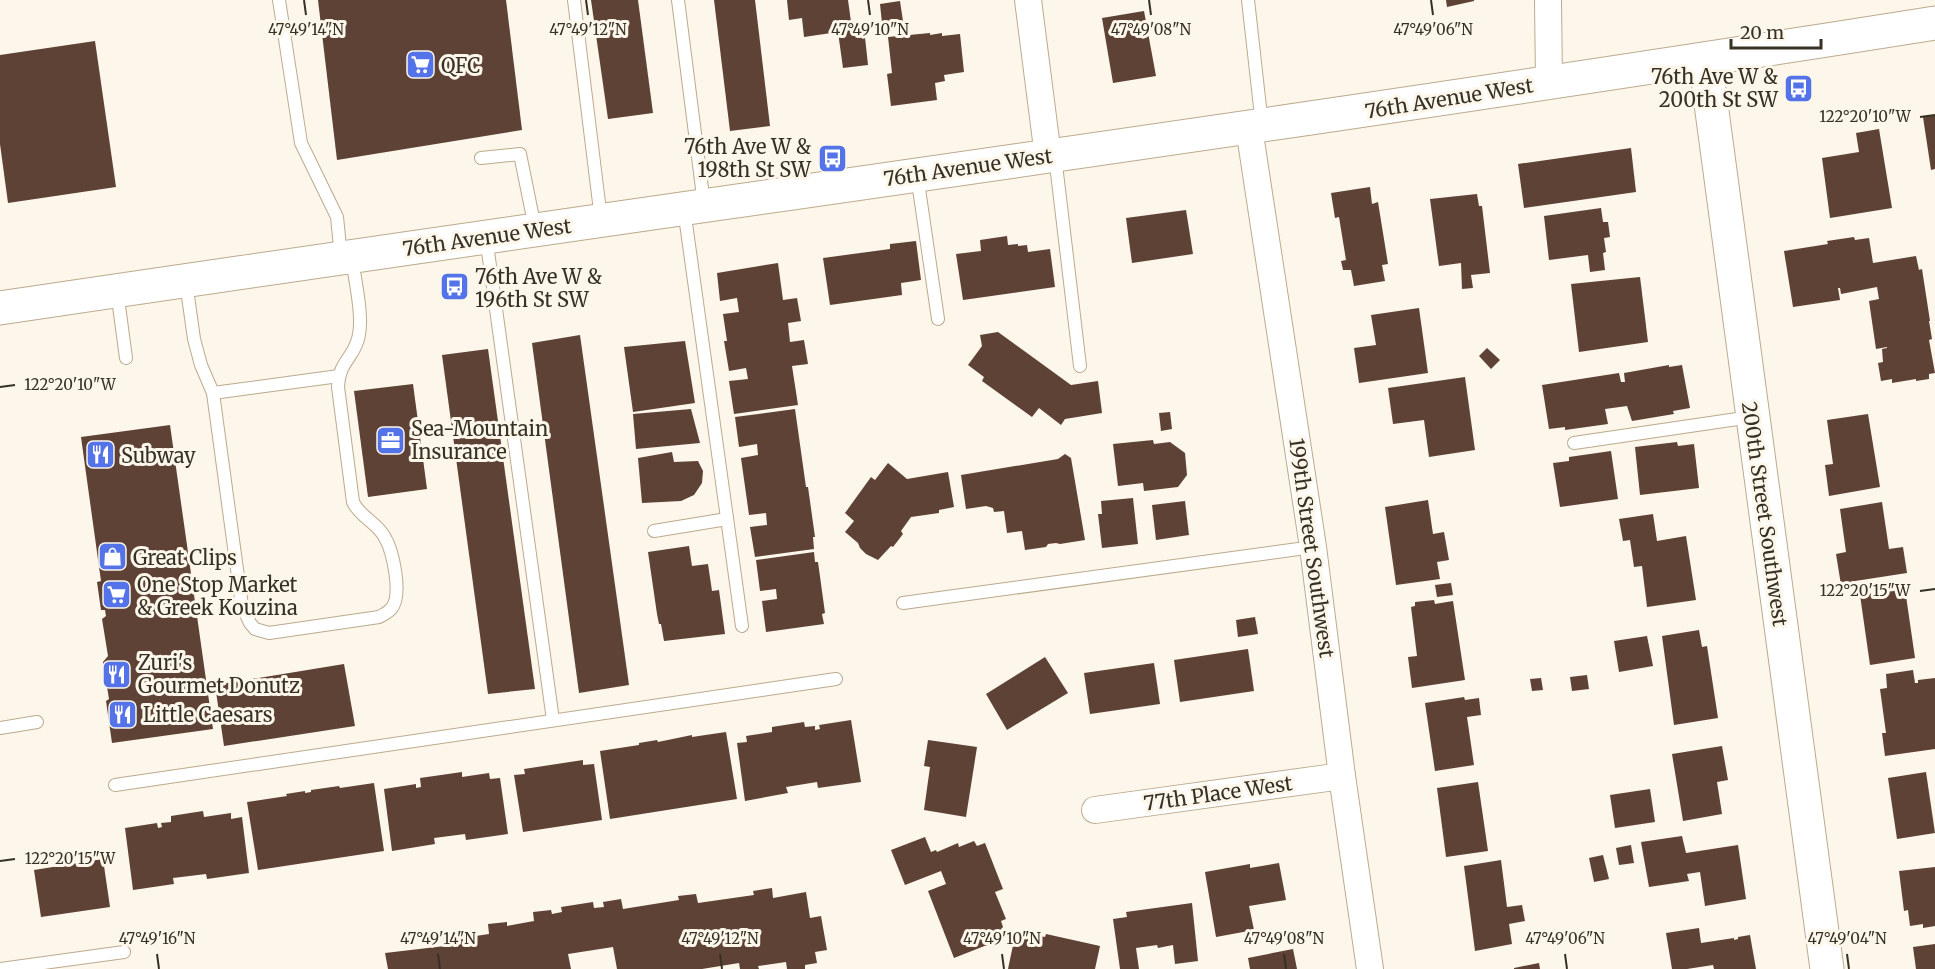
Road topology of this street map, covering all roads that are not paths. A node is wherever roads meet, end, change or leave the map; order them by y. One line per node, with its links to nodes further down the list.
1 (279, 0): 18 (lane)
2 (574, 0): 15 (lane)
3 (678, 0): 14 (lane)
4 (1028, 0): 11 (street)
5 (1248, 0): 10 (lane)
6 (1548, 0): 9 (street)
7 (1935, 23): 8 (street, 76th Avenue West)
8 (1705, 59): 9 (street, 76th Avenue West); 27 (street, 200th Street Southwest)
9 (1550, 83): 10 (street, 76th Avenue West)
10 (1256, 127): 11 (street, 76th Avenue West); 31 (street, 199th Street Southwest)
11 (1051, 155): 13 (street, 76th Avenue West); 24 (lane)
12 (481, 158): 16 (lane)
13 (917, 174): 14 (street, 76th Avenue West); 22 (lane)
14 (694, 207): 15 (street, 76th Avenue West); 29 (lane)
15 (602, 220): 16 (street, 76th Avenue West)
16 (536, 230): 17 (street, 76th Avenue West)
17 (486, 237): 18 (street, 76th Avenue West); 35 (lane)
18 (346, 257): 19 (street, 76th Avenue West); 25 (lane)
19 (186, 281): 20 (street, 76th Avenue West); 26 (lane)
20 (117, 290): 21 (street, 76th Avenue West); 23 (lane)
21 (0, 308)
22 (938, 319)
23 (126, 358)
24 (1080, 366)
25 (339, 376): 26 (lane); 26 (lane)
26 (213, 393)
27 (1752, 417): 28 (lane); 44 (street, 200th Street Southwest)
28 (1574, 443)
29 (727, 519): 30 (lane); 33 (lane)
30 (654, 531)
31 (1313, 547): 32 (lane); 38 (street, 199th Street Southwest)
32 (903, 603)
33 (742, 626)
34 (836, 678): 35 (lane)
35 (553, 720): 39 (lane)
36 (37, 722): 37 (lane)
37 (0, 728)
38 (1341, 776): 40 (street, 77th Place West); 43 (street, 199th Street Southwest)
39 (115, 785)
40 (1095, 810)
41 (124, 952): 42 (lane)
42 (0, 969)
43 (1370, 969)
44 (1827, 969)

